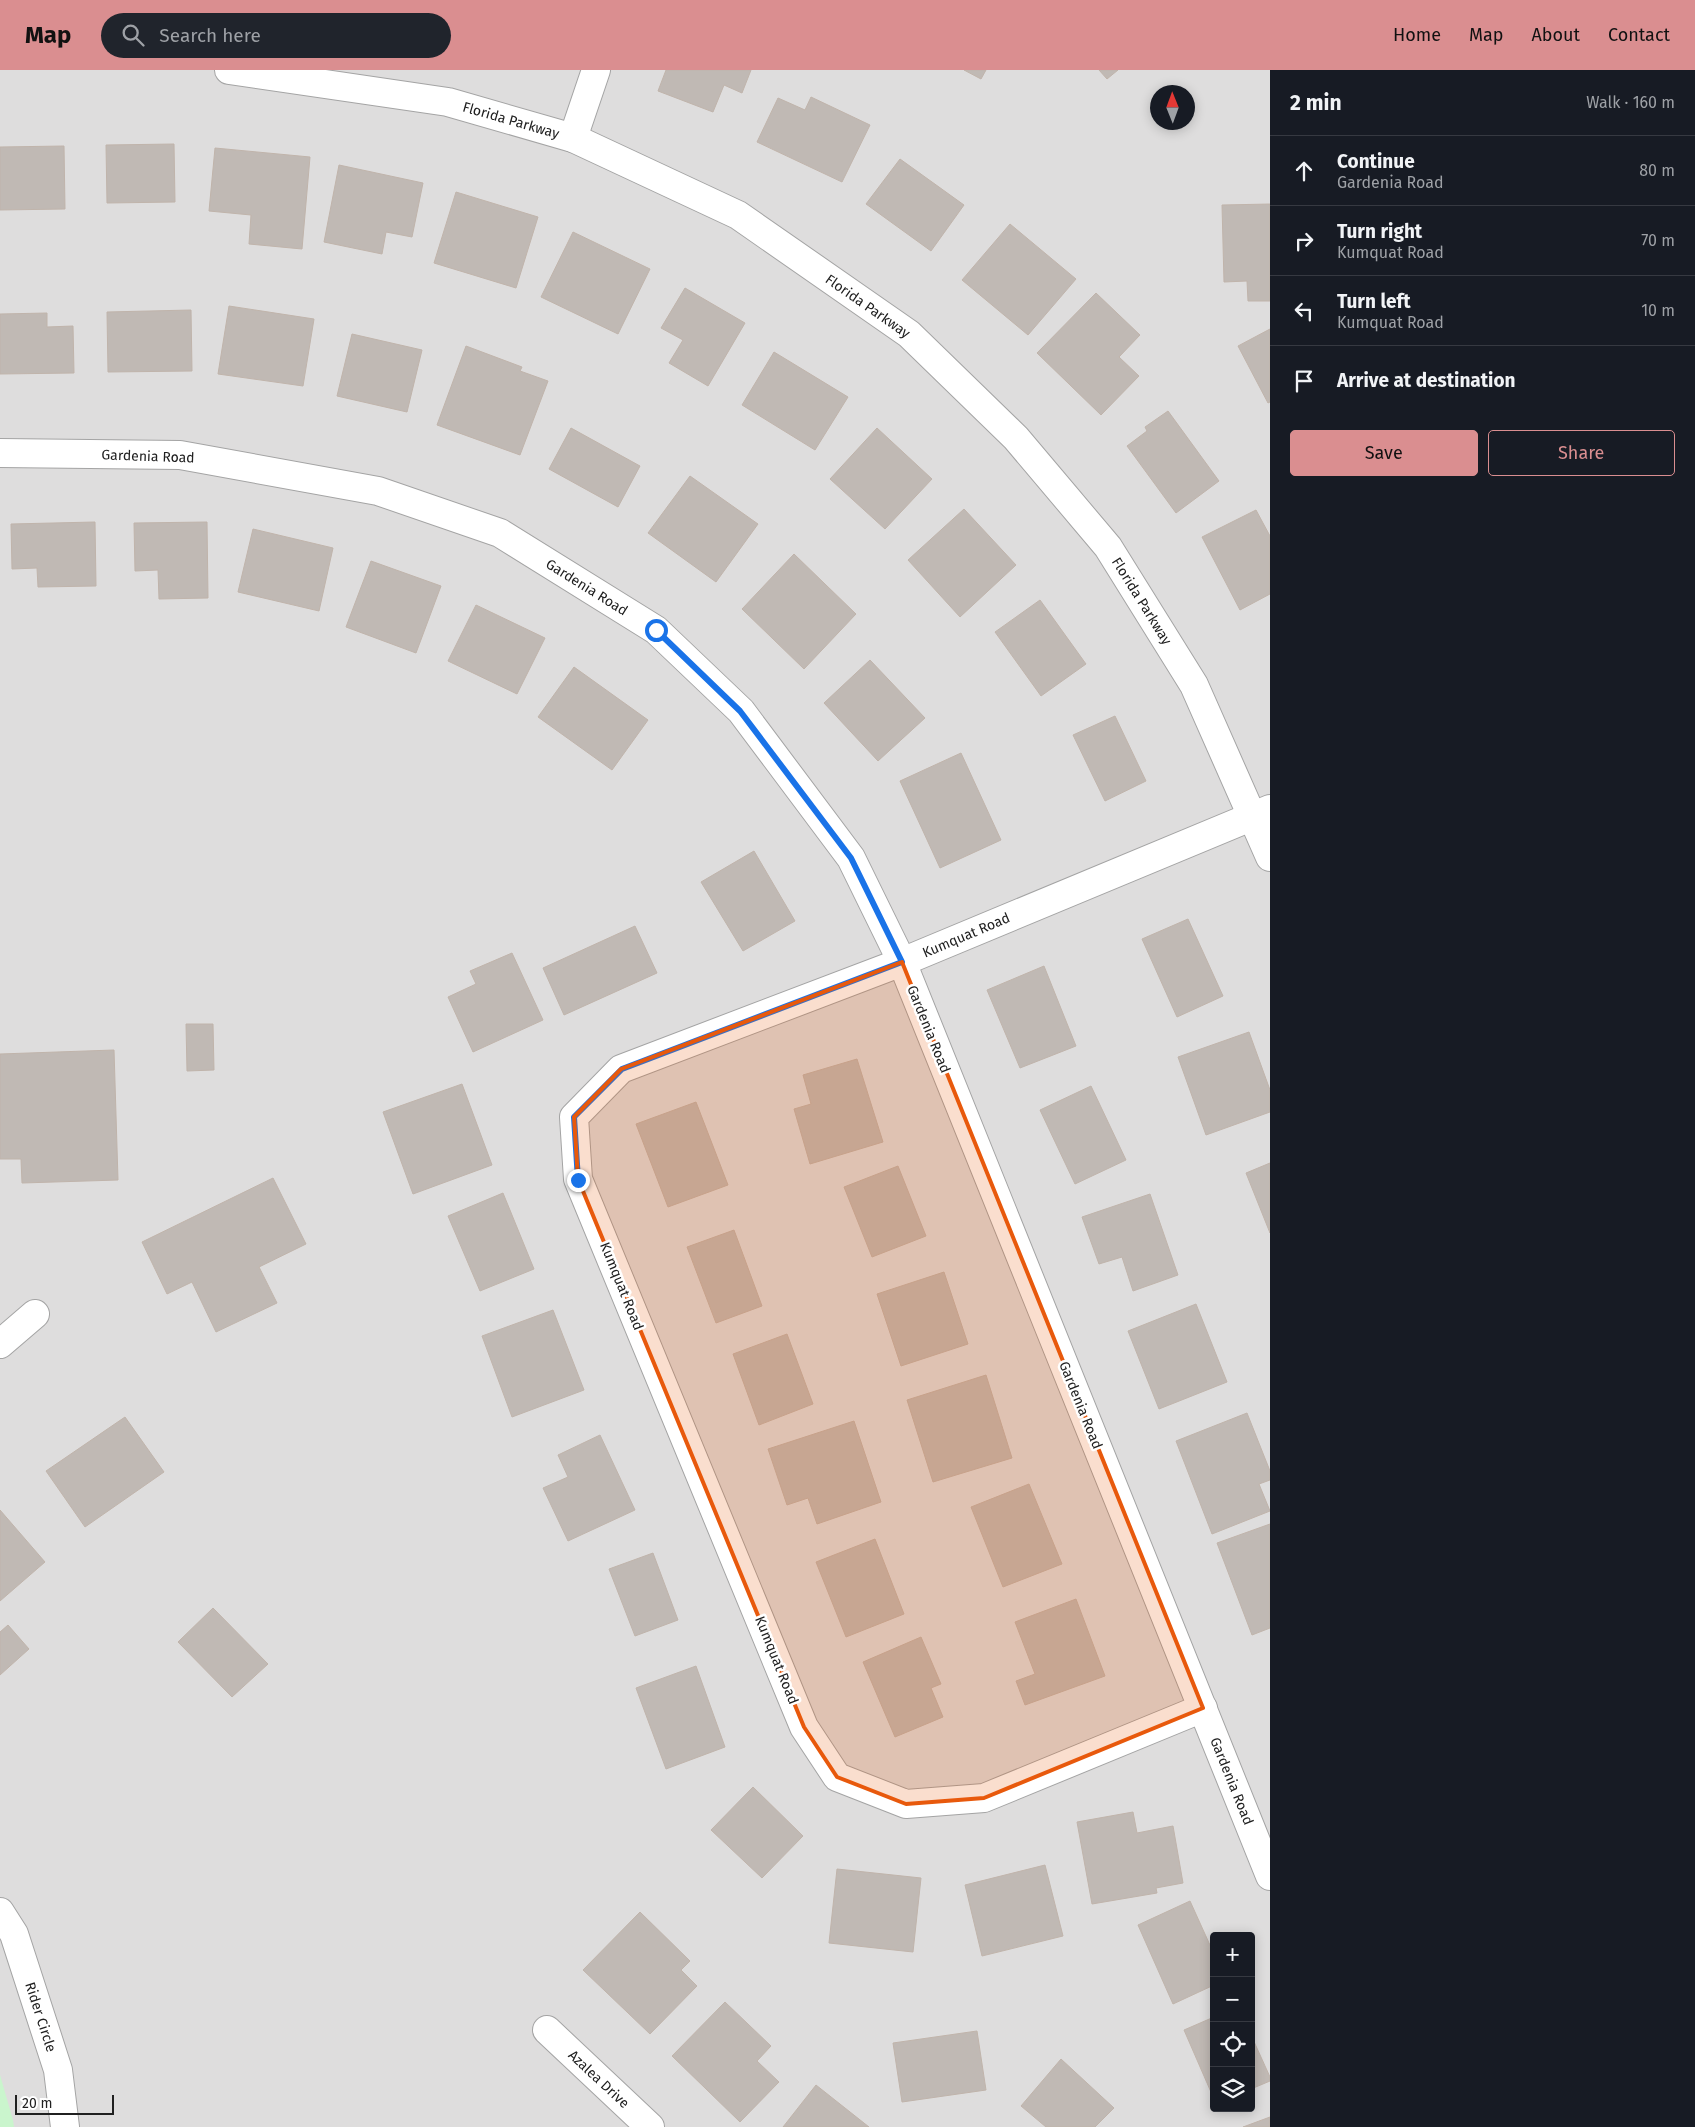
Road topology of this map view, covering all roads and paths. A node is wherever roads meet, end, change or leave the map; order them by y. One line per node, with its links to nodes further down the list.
1 (229, 70): 3 (street, Florida Parkway)
2 (596, 70): 3 (street)
3 (573, 138): 5 (street, Florida Parkway)
4 (0, 453): 7 (street, Gardenia Road)
5 (1262, 812): 6 (street, Florida Parkway); 7 (street, Kumquat Road)
6 (1270, 857)
7 (902, 962): 10 (street, Gardenia Road); 10 (street, Kumquat Road)
8 (36, 1314): 9 (street)
9 (0, 1344)
10 (1203, 1708): 11 (street, Gardenia Road)
11 (1270, 1876)
12 (0, 1912): 14 (street, Rider Circle)
13 (547, 2030): 15 (street, Azalea Drive)
14 (65, 2127)
15 (650, 2127)

